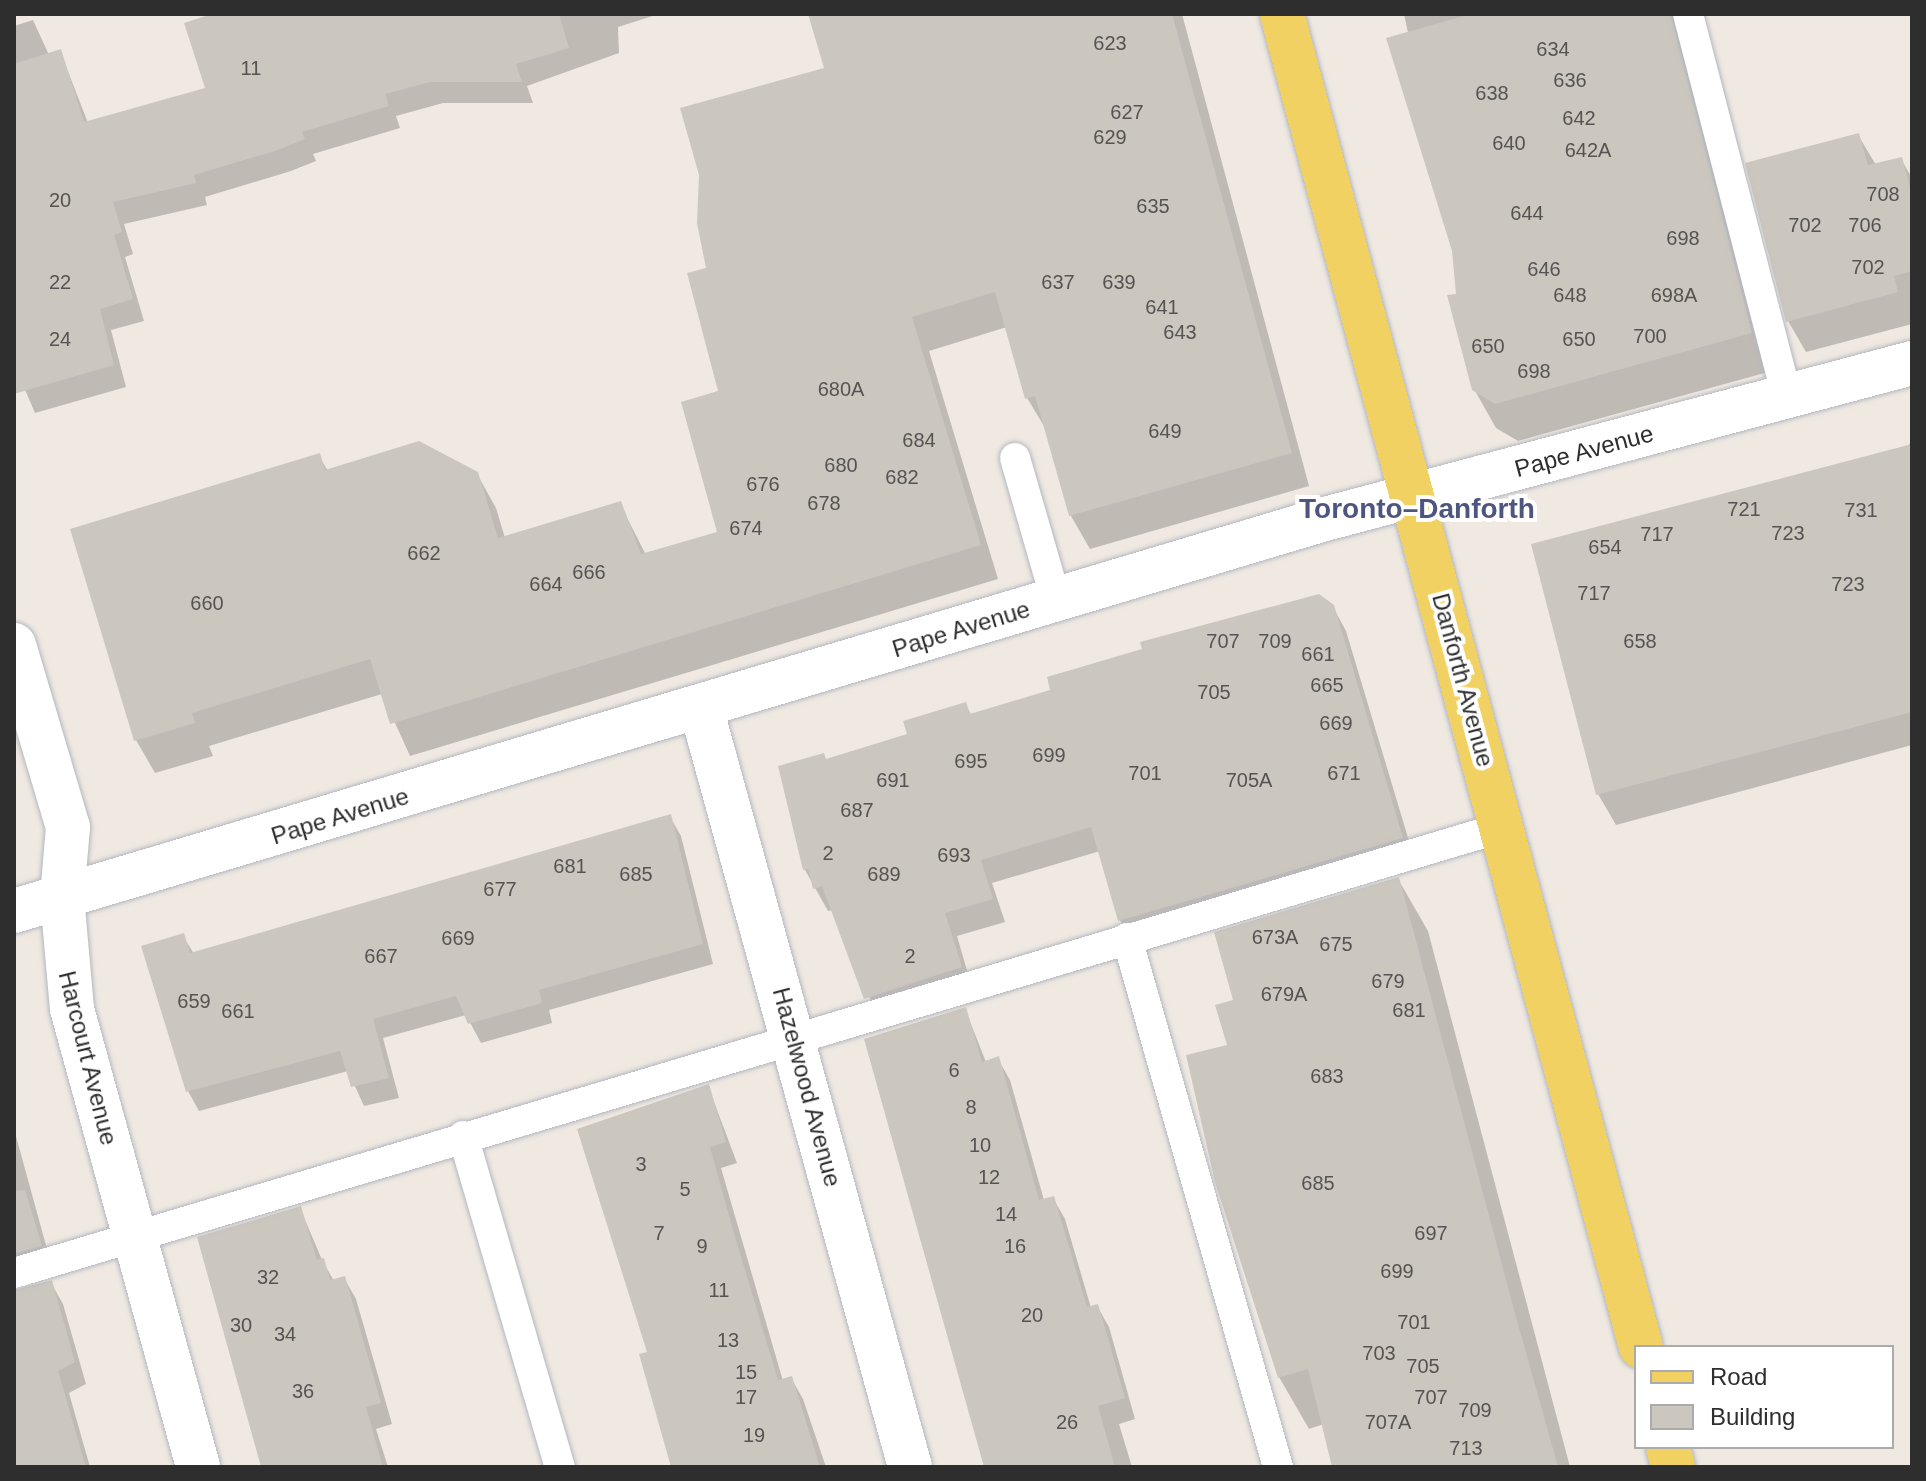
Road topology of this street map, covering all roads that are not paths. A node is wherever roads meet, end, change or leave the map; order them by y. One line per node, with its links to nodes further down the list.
1 (1282, 14): 6 (main road, Danforth Avenue)
2 (1688, 14): 4 (lane)
3 (1912, 363): 4 (main road, Pape Avenue)
4 (1787, 396): 6 (main road, Pape Avenue)
5 (1015, 458): 7 (lane)
6 (1412, 497): 7 (main road, Pape Avenue); 10 (main road, Danforth Avenue)
7 (1056, 600): 9 (main road, Pape Avenue)
8 (14, 645): 11 (main road, Harcourt Avenue)
9 (701, 708): 11 (main road, Pape Avenue); 14 (main road, Hazelwood Avenue)
10 (1503, 827): 13 (lane); 18 (main road, Danforth Avenue)
11 (62, 897): 12 (main road, Pape Avenue); 16 (main road, Harcourt Avenue)
12 (14, 911)
13 (1127, 938): 14 (lane); 22 (lane)
14 (795, 1039): 15 (lane); 21 (main road, Hazelwood Avenue)
15 (463, 1136): 16 (lane); 20 (lane)
16 (134, 1236): 17 (lane); 19 (main road, Harcourt Avenue)
17 (14, 1273)
18 (1640, 1345)
19 (198, 1467)
20 (560, 1467)
21 (910, 1467)
22 (1278, 1467)

